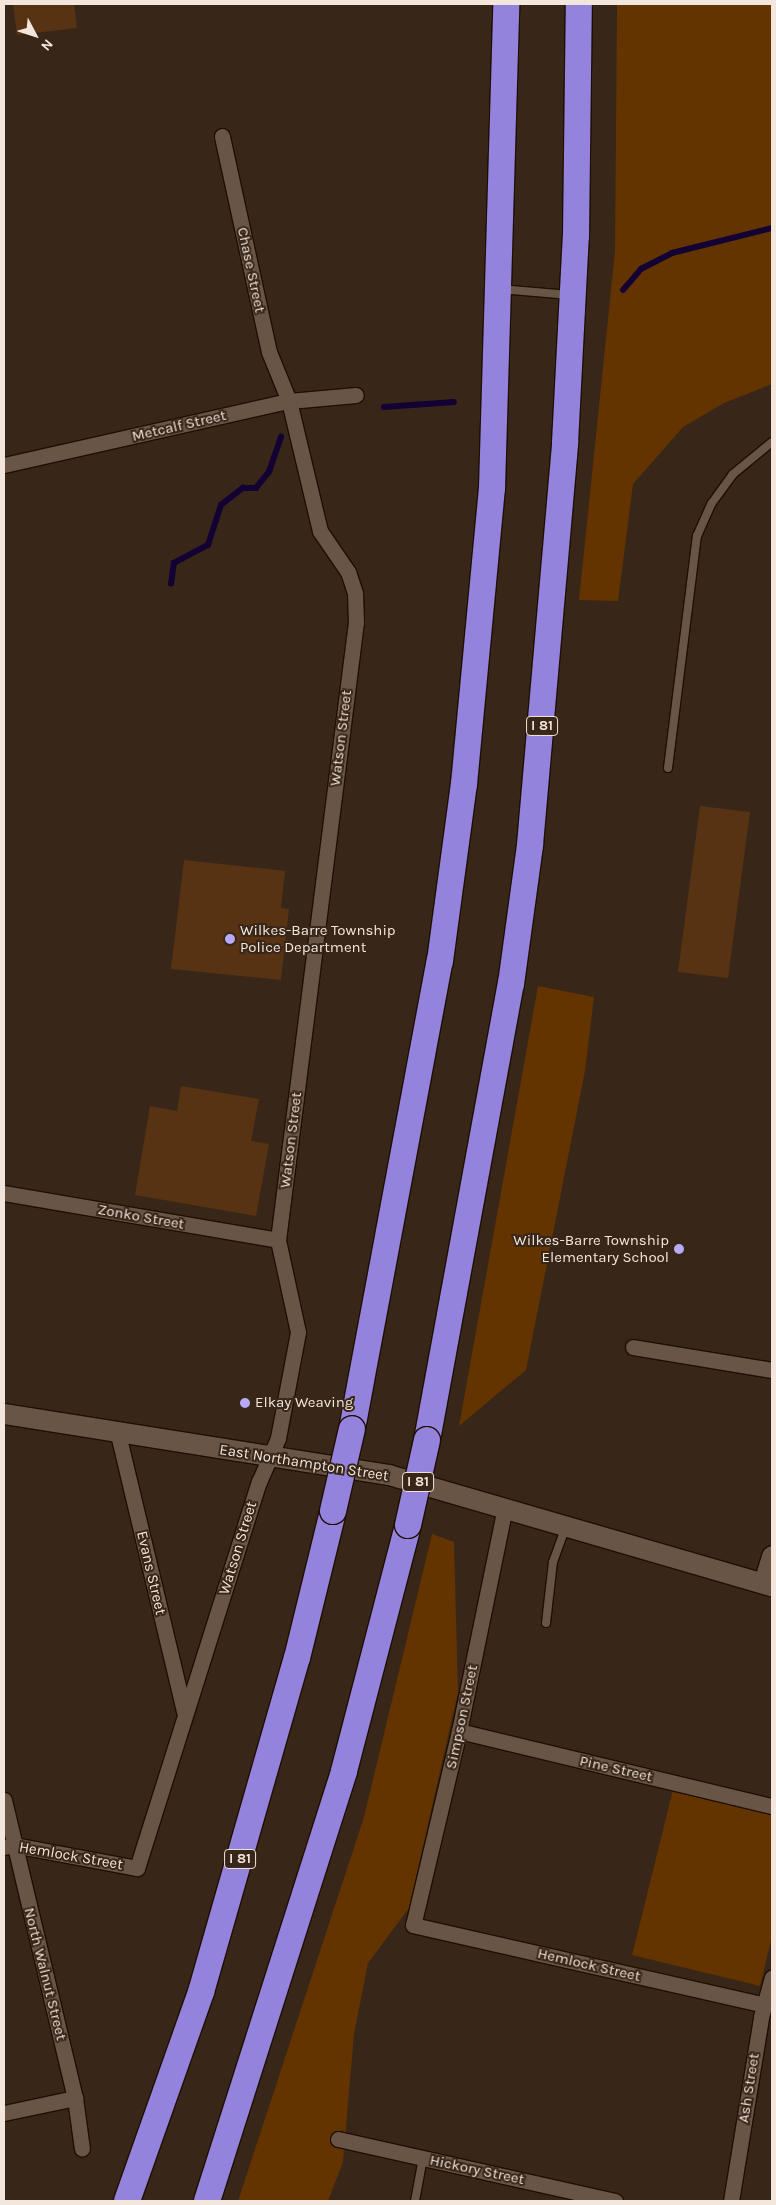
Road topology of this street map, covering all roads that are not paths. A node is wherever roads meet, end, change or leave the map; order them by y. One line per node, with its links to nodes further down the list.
1 (506, 4): 4 (highway, I 81)
2 (579, 4): 5 (highway, I 81)
3 (222, 136): 7 (street, Chase Street)
4 (500, 289): 5 (lane); 37 (highway, I 81, bridge)
5 (573, 295): 38 (highway, I 81, bridge)
6 (356, 395): 7 (street, Metcalf Street)
7 (289, 401): 9 (street, Metcalf Street); 12 (street, Watson Street)
8 (772, 442): 10 (lane)
9 (5, 461)
10 (668, 768)
11 (4, 1193): 12 (street, Zonko Street)
12 (278, 1240): 17 (street, Watson Street)
13 (632, 1347): 14 (street)
14 (772, 1370)
15 (4, 1414): 16 (main road, East Northampton Street)
16 (118, 1434): 17 (main road, East Northampton Street); 23 (street, Evans Street)
17 (270, 1458): 18 (main road, East Northampton Street); 23 (street, Watson Street)
18 (505, 1507): 19 (main road, East Northampton Street); 24 (street, Simpson Street)
19 (566, 1525): 21 (main road, East Northampton Street); 22 (lane)
20 (772, 1556): 21 (main road)
21 (768, 1584)
22 (546, 1623)
23 (184, 1712): 28 (street, Watson Street)
24 (460, 1732): 26 (street, Pine Street); 29 (street, Simpson Street)
25 (4, 1800): 27 (street, North Walnut Street)
26 (772, 1806)
27 (9, 1846): 28 (street, Hemlock Street); 32 (street, North Walnut Street)
28 (137, 1868)
29 (413, 1925): 31 (street, Hemlock Street)
30 (772, 1977): 31 (street, Ash Street)
31 (764, 2005): 41 (street, Ash Street)
32 (75, 2098): 33 (street); 35 (street, North Walnut Street)
33 (4, 2113)
34 (338, 2139): 36 (street, Hickory Street)
35 (82, 2149)
36 (423, 2158): 39 (lane); 40 (street, Hickory Street)
37 (127, 2201)
38 (207, 2201)
39 (415, 2201)
40 (615, 2201)
41 (731, 2201)

